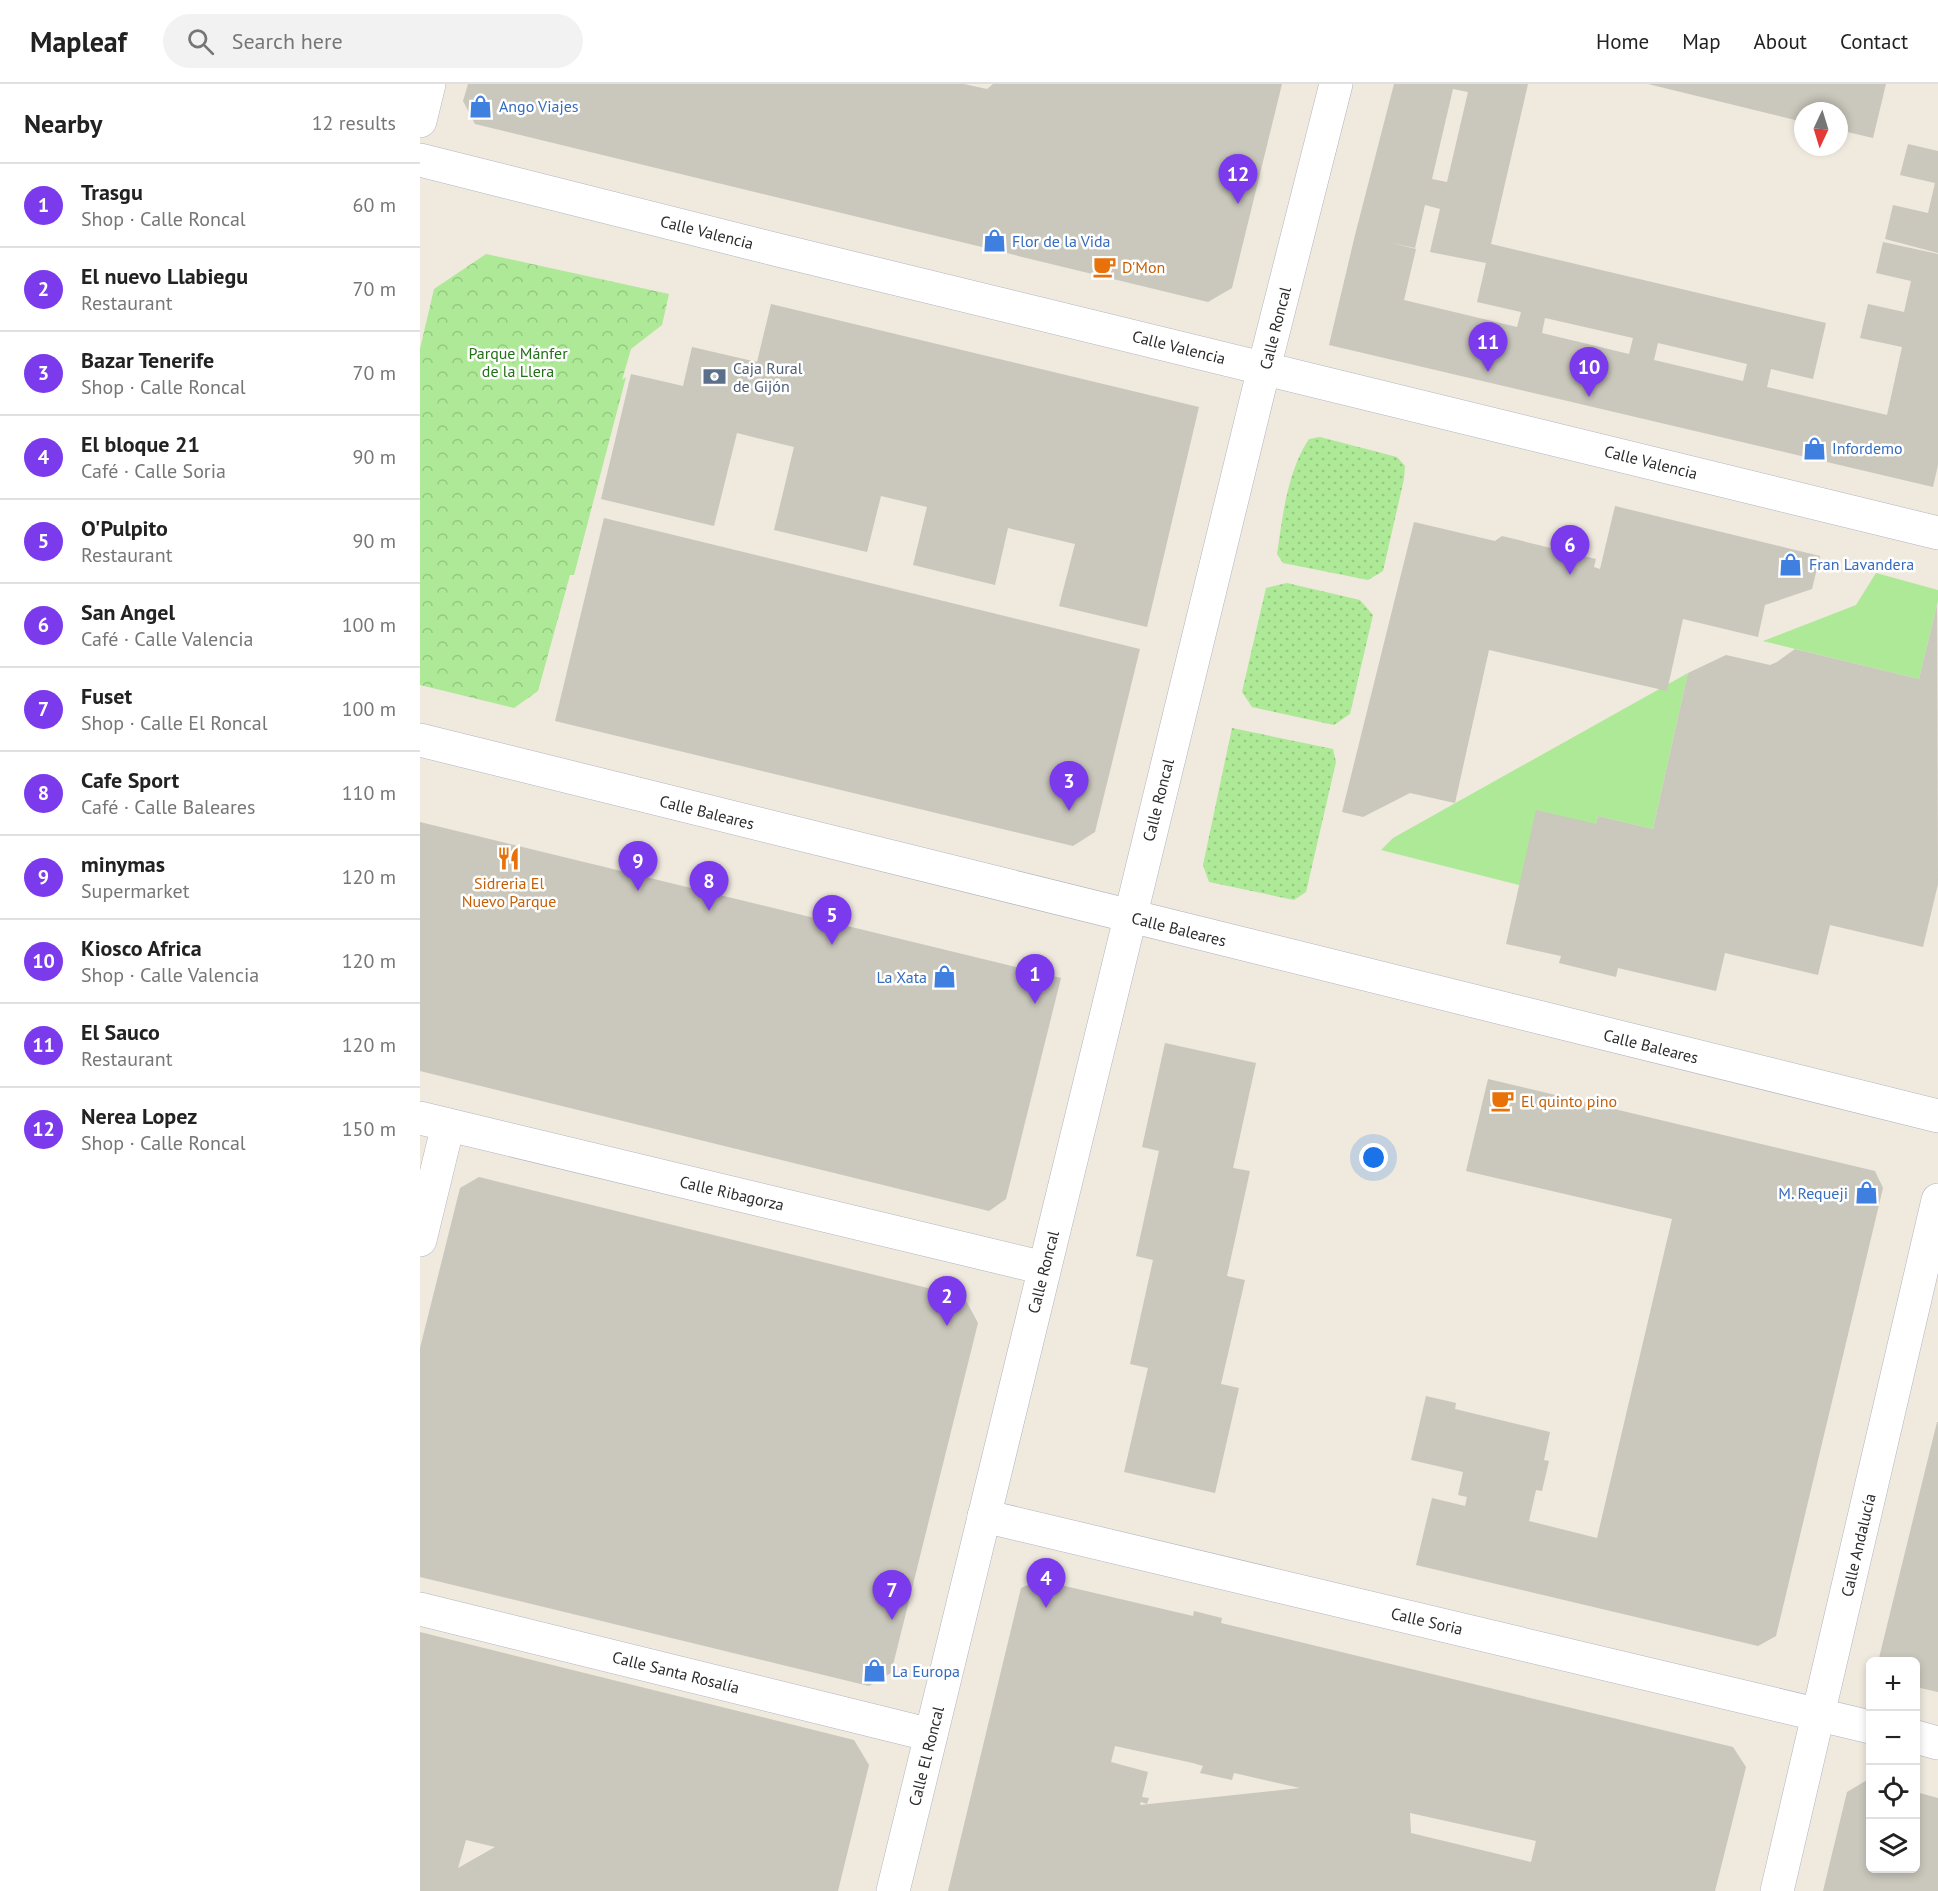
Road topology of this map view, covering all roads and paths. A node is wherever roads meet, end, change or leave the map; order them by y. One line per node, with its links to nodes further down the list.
1 (429, 84): 3 (street)
2 (1336, 84): 5 (street, Calle Roncal)
3 (420, 122)
4 (420, 160): 5 (street, Calle Valencia)
5 (1264, 368): 6 (street, Calle Valencia); 8 (street, Calle Roncal)
6 (1938, 533)
7 (420, 740): 8 (street, Calle Baleares)
8 (1130, 917): 9 (street, Calle Baleares); 13 (street, Calle Roncal)
9 (1938, 1116)
10 (434, 1122): 12 (street); 13 (street, Calle Ribagorza)
11 (1938, 1200): 16 (street, Calle Andalucía)
12 (420, 1240)
13 (1044, 1268): 14 (street, Calle Roncal)
14 (984, 1516): 16 (street, Calle Soria); 18 (street, Calle El Roncal)
15 (420, 1609): 18 (street, Calle Santa Rosalía)
16 (1818, 1714): 17 (street, Calle Soria); 22 (street, Calle Andalucía)
17 (1866, 1725)
18 (931, 1735): 21 (street, Calle El Roncal)
19 (1920, 1738): 20 (street)
20 (1938, 1743)
21 (893, 1891)
22 (1777, 1891)

